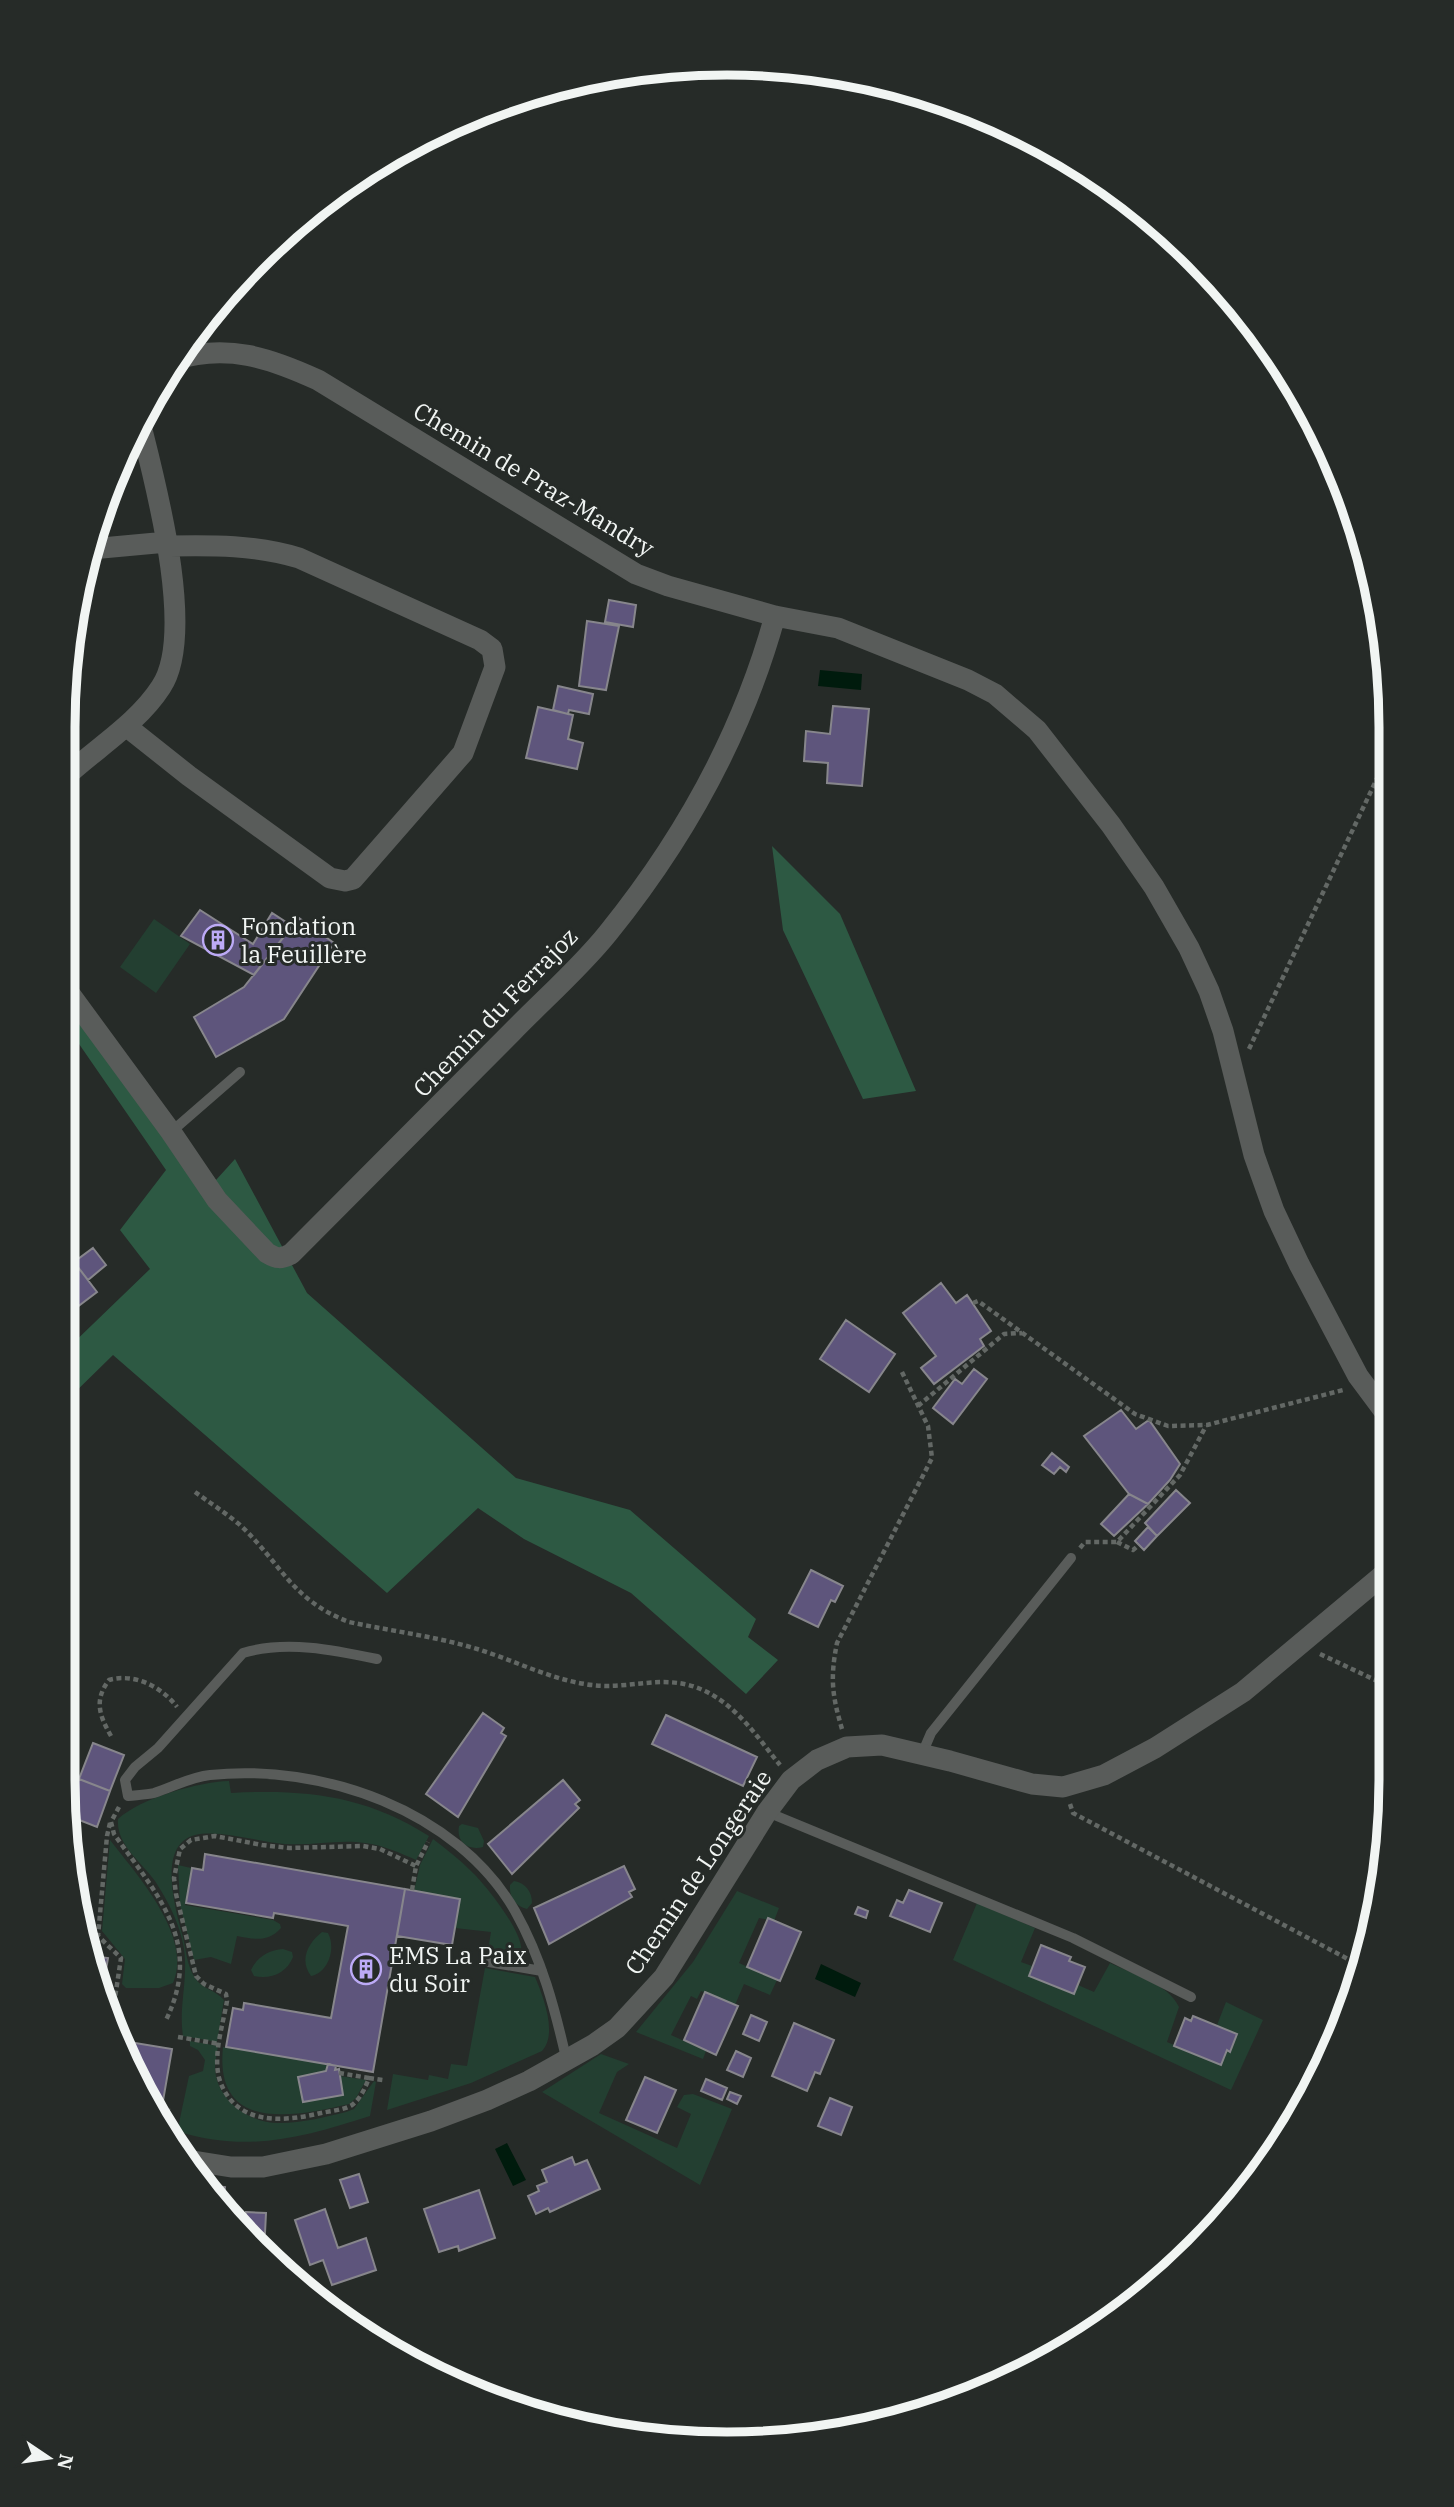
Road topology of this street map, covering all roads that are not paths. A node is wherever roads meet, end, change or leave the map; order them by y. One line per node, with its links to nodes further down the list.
1 (192, 355): 5 (street, Chemin de Praz-Mandry)
2 (143, 436): 3 (street)
3 (168, 544): 4 (street); 6 (street); 6 (street)
4 (100, 548)
5 (775, 616): 10 (street, Chemin du Ferrajoz); 11 (street, Chemin de Praz-Mandry)
6 (126, 726): 7 (street)
7 (75, 769)
8 (75, 1001): 10 (street)
9 (240, 1072): 10 (lane)
10 (171, 1132)
11 (1379, 1404)
12 (1071, 1558): 15 (lane)
13 (1379, 1579): 15 (street, Chemin de Longeraie)
14 (377, 1659): 18 (lane)
15 (922, 1754): 16 (street, Chemin de Longeraie)
16 (767, 1812): 19 (lane); 20 (street, Chemin de Longeraie)
17 (489, 1962): 18 (lane)
18 (542, 1971): 20 (lane)
19 (1191, 1997)
20 (567, 2062): 21 (street, Chemin de Longeraie)
21 (199, 2162)

